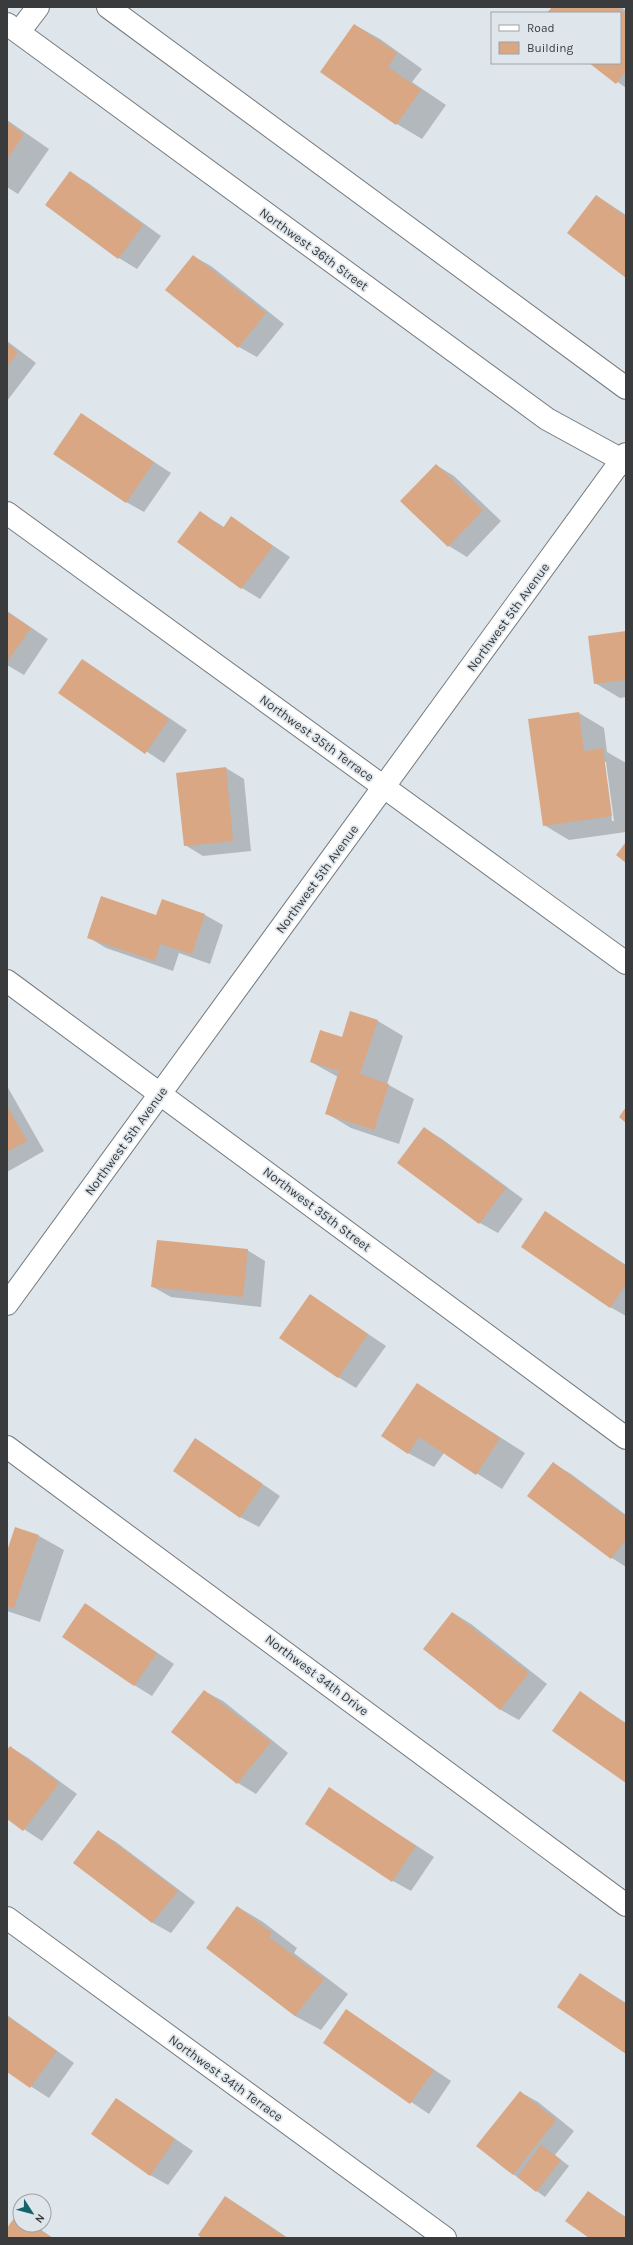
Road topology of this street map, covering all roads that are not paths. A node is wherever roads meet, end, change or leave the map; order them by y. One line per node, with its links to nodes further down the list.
1 (38, 7): 3 (street)
2 (108, 7): 4 (street)
3 (13, 28): 5 (street, Northwest 36th Street)
4 (626, 388)
5 (625, 459): 7 (street, Northwest 5th Avenue)
6 (7, 513): 7 (street, Northwest 35th Terrace)
7 (384, 787): 8 (street, Northwest 35th Terrace); 10 (street, Northwest 5th Avenue)
8 (626, 963)
9 (7, 981): 10 (street, Northwest 35th Street)
10 (160, 1093): 11 (street, Northwest 5th Avenue); 12 (street, Northwest 35th Street)
11 (7, 1304)
12 (626, 1438)
13 (7, 1447): 14 (street, Northwest 34th Drive)
14 (626, 1904)
15 (7, 1918): 16 (street, Northwest 34th Terrace)
16 (445, 2238)

